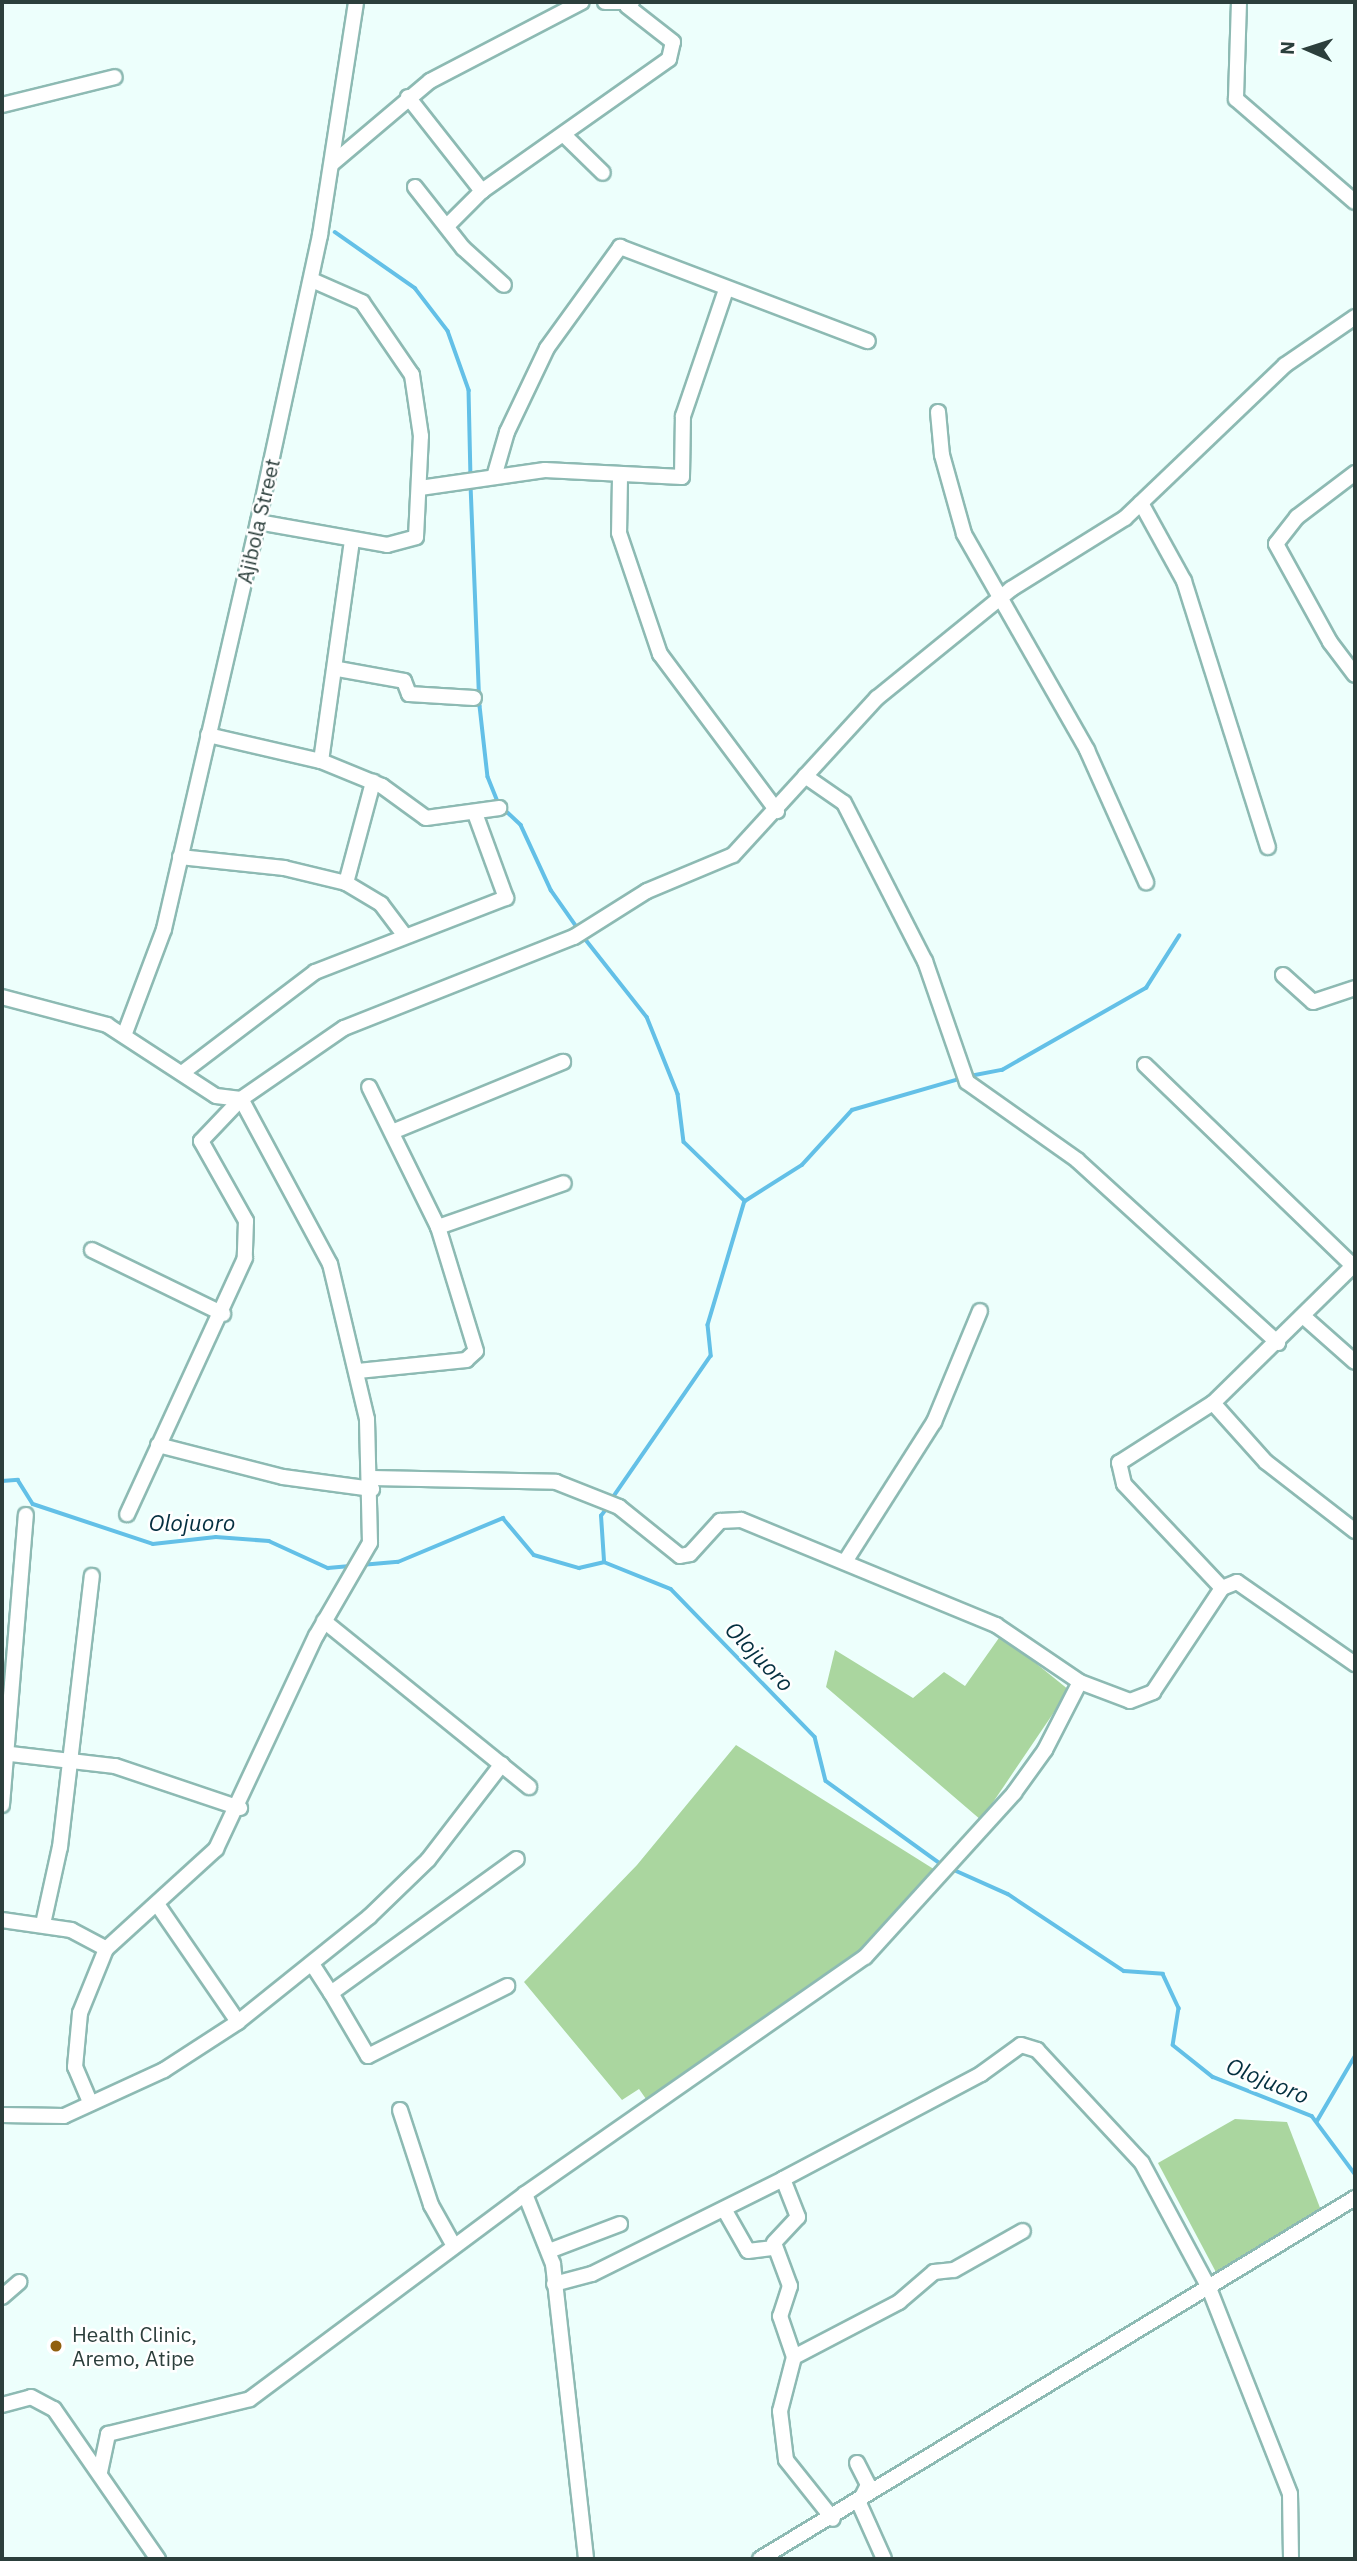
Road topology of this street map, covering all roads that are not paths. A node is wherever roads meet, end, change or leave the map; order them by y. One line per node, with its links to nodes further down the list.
1 (356, 2): 10 (street, Ajibola Street)
2 (582, 2): 7 (street)
3 (605, 2): 5 (street)
4 (1239, 2): 14 (street)
5 (630, 4): 9 (street)
6 (115, 77): 8 (street)
7 (408, 97): 10 (street); 13 (street)
8 (2, 105)
9 (564, 135): 11 (street); 13 (street)
10 (333, 163): 16 (street, Ajibola Street)
11 (603, 173)
12 (415, 187): 15 (street)
13 (482, 191): 15 (street)
14 (1355, 202)
15 (447, 226): 17 (street)
16 (312, 279): 25 (street); 27 (street, Ajibola Street)
17 (504, 285)
18 (726, 290): 20 (street); 23 (street); 24 (street)
19 (1355, 317): 26 (street)
20 (868, 341)
21 (939, 412): 29 (street)
22 (1355, 473): 31 (street)
23 (494, 477): 24 (street); 25 (street)
24 (620, 478): 38 (street)
25 (419, 488): 28 (street)
26 (1141, 503): 29 (street); 40 (street)
27 (258, 522): 28 (street); 33 (street, Ajibola Street)
28 (352, 540): 30 (street)
29 (1000, 597): 35 (street); 42 (street)
30 (338, 669): 32 (street); 34 (street)
31 (1355, 675)
32 (474, 698)
33 (208, 735): 34 (street); 41 (street, Ajibola Street)
34 (321, 761): 36 (street)
35 (805, 776): 38 (street); 62 (street)
36 (373, 782): 39 (street); 43 (street)
37 (499, 808): 39 (street)
38 (777, 811): 53 (street)
39 (476, 816): 44 (street)
40 (1268, 846)
41 (180, 857): 43 (street); 48 (street, Ajibola Street)
42 (1146, 882)
43 (346, 883): 44 (street)
44 (403, 933): 51 (street)
45 (1283, 975): 46 (street)
46 (1355, 988)
47 (2, 997): 48 (street)
48 (125, 1033): 51 (street)
49 (563, 1062): 54 (street)
50 (1145, 1065): 58 (street)
51 (182, 1073): 53 (street)
52 (369, 1087): 54 (street)
53 (242, 1099): 60 (street); 64 (street)
54 (392, 1132): 56 (street)
55 (564, 1183): 56 (street)
56 (438, 1227): 64 (street)
57 (92, 1250): 60 (street)
58 (1354, 1265): 61 (street)
59 (981, 1311): 71 (street)
60 (223, 1314): 66 (street)
61 (1303, 1316): 62 (street); 63 (street)
62 (1278, 1343): 65 (street)
63 (1355, 1362)
64 (358, 1371): 67 (street)
65 (1213, 1403): 70 (street); 73 (street)
66 (158, 1445): 67 (street); 68 (street)
67 (372, 1484): 71 (street); 74 (street)
68 (127, 1514)
69 (26, 1515): 77 (street)
70 (1355, 1531)
71 (846, 1560): 76 (street)
72 (92, 1576): 78 (street)
73 (1222, 1588): 75 (street); 76 (street)
74 (324, 1621): 79 (street); 82 (street)
75 (1355, 1664)
76 (1080, 1682): 96 (street)
77 (5, 1753): 78 (street); 81 (street)
78 (72, 1759): 82 (street); 86 (street)
79 (502, 1764): 80 (street); 88 (street)
80 (529, 1787)
81 (2, 1805)
82 (240, 1808): 84 (street)
83 (517, 1859): 90 (street)
84 (157, 1904): 87 (street); 91 (street)
85 (2, 1920): 86 (street)
86 (43, 1924): 87 (street)
87 (106, 1949): 92 (street)
88 (314, 1967): 90 (street); 91 (street)
89 (507, 1986): 90 (street)
90 (331, 1993)
91 (238, 2022): 92 (street)
92 (90, 2102): 94 (street)
93 (400, 2110): 101 (street)
94 (2, 2115)
95 (783, 2179): 98 (street); 102 (street); 106 (street)
96 (525, 2194): 101 (street); 103 (street)
97 (1354, 2199): 106 (street)
98 (724, 2209): 102 (street); 105 (street)
99 (620, 2224): 103 (street)
100 (1023, 2231): 108 (street)
101 (454, 2246): 111 (street)
102 (774, 2248): 108 (street)
103 (549, 2251): 105 (street)
104 (19, 2282): 107 (street)
105 (554, 2284): 115 (street)
106 (1209, 2288): 112 (street); 118 (street)
107 (2, 2297)
108 (794, 2357): 113 (street)
109 (2, 2405): 111 (street)
110 (857, 2463): 112 (street)
111 (100, 2472): 114 (street)
112 (859, 2503): 113 (street); 117 (street)
113 (833, 2519): 116 (street)
114 (158, 2559)
115 (586, 2559)
116 (760, 2559)
117 (884, 2559)
118 (1291, 2559)

